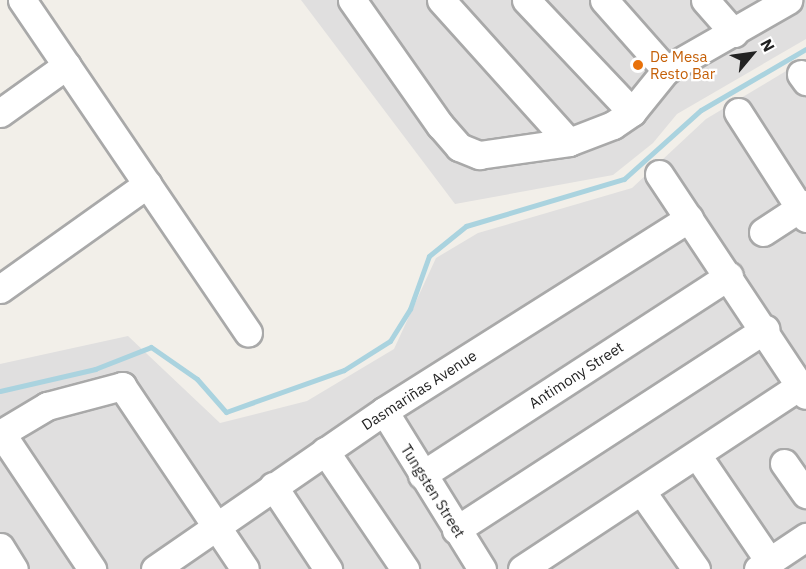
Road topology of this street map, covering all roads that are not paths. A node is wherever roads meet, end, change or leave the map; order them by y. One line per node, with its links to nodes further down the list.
1 (22, 0): 9 (street)
2 (441, 0): 14 (street)
3 (526, 0): 11 (street)
4 (604, 0): 10 (street)
5 (705, 0): 8 (street)
6 (779, 2): 8 (street)
7 (360, 3): 14 (street)
8 (734, 33): 10 (street)
9 (67, 65): 13 (street); 16 (street)
10 (666, 70): 11 (street)
11 (632, 112): 14 (street)
12 (738, 112): 17 (street)
13 (0, 113)
14 (569, 142)
15 (659, 174): 18 (street)
16 (147, 184): 21 (street); 23 (street)
17 (804, 210): 19 (street)
18 (688, 218): 20 (street); 25 (street, Dasmariñas Avenue)
19 (763, 232)
20 (729, 276): 22 (street); 30 (street, Antimony Street)
21 (0, 289)
22 (765, 329): 24 (street); 35 (street)
23 (248, 332)
24 (803, 390): 28 (street)
25 (384, 411): 27 (street, Dasmariñas Avenue); 30 (street, Tungsten Street)
26 (0, 433): 34 (street); 40 (street)
27 (325, 451): 31 (street, Dasmariñas Avenue); 44 (street)
28 (697, 455): 32 (street); 38 (street)
29 (784, 463): 33 (street)
30 (422, 475): 35 (street, Tungsten Street)
31 (273, 486): 34 (street, Dasmariñas Avenue); 43 (street)
32 (642, 492): 46 (street); 47 (street)
33 (806, 494)
34 (216, 527): 41 (street, Dasmariñas Avenue); 42 (street)
35 (456, 530): 45 (street, Tungsten Street)
36 (806, 537): 38 (street)
37 (0, 547): 39 (street)
38 (764, 565)
39 (14, 569)
40 (92, 569)
41 (155, 569)
42 (245, 569)
43 (328, 569)
44 (405, 569)
45 (482, 569)
46 (522, 569)
47 (696, 569)

